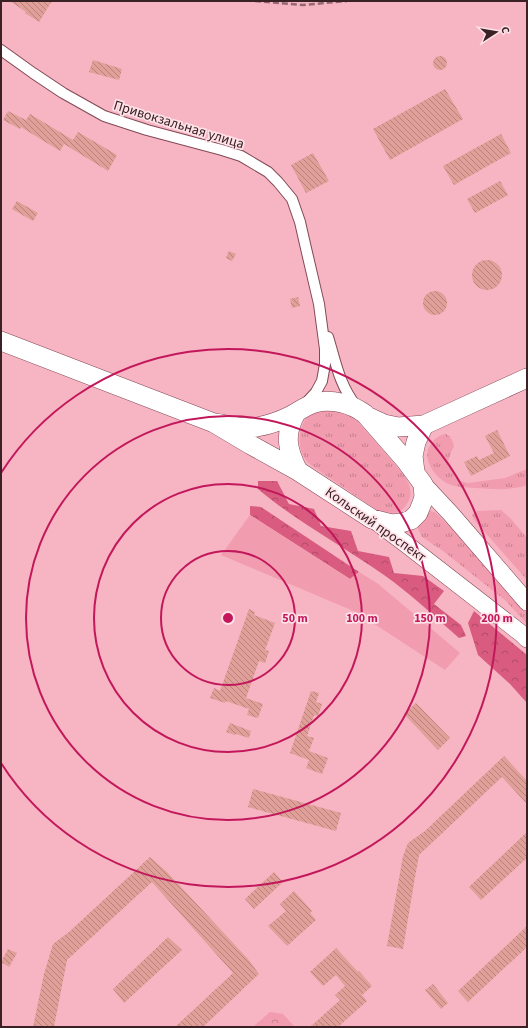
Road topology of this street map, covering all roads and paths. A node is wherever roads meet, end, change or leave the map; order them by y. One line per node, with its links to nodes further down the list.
1 (1, 50): 2 (street, Привокзальная улица)
2 (319, 306): 5 (street); 6 (street)
3 (1, 341): 7 (highway)
4 (527, 378): 8 (highway)
5 (300, 410): 6 (highway); 7 (highway); 9 (highway)
6 (362, 412): 8 (highway); 10 (highway)
7 (214, 423): 9 (highway, Кольский проспект)
8 (424, 425): 10 (highway)
9 (298, 470): 11 (highway, Кольский проспект)
10 (419, 478): 11 (highway); 12 (main road)
11 (372, 519): 13 (main road, Кольский проспект)
12 (527, 602)
13 (527, 639)

